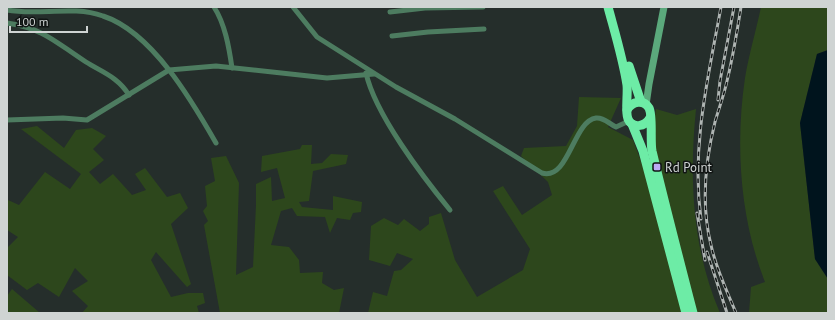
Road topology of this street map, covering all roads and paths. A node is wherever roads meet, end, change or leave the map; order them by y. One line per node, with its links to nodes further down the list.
1 (214, 7): 14 (street)
2 (293, 7): 15 (street)
3 (483, 7): 10 (street)
4 (608, 7): 21 (highway)
5 (614, 7): 20 (highway)
6 (664, 7): 20 (street)
7 (61, 8): 8 (street); 16 (street)
8 (32, 9): 9 (street)
9 (7, 10)
10 (390, 12)
11 (7, 23): 19 (street)
12 (484, 29): 13 (street)
13 (392, 36)
14 (232, 68): 16 (street); 18 (street)
15 (366, 68): 17 (street); 18 (street)
16 (170, 70): 19 (street); 25 (street)
17 (374, 74): 18 (street); 24 (street)
18 (366, 75): 26 (street)
19 (129, 95): 23 (street)
20 (643, 103): 21 (highway); 22 (highway)
21 (627, 110): 24 (highway)
22 (650, 118): 24 (highway); 28 (highway)
23 (7, 120)
24 (631, 123): 27 (highway)
25 (216, 143)
26 (450, 210)
27 (686, 313)
28 (693, 313)

